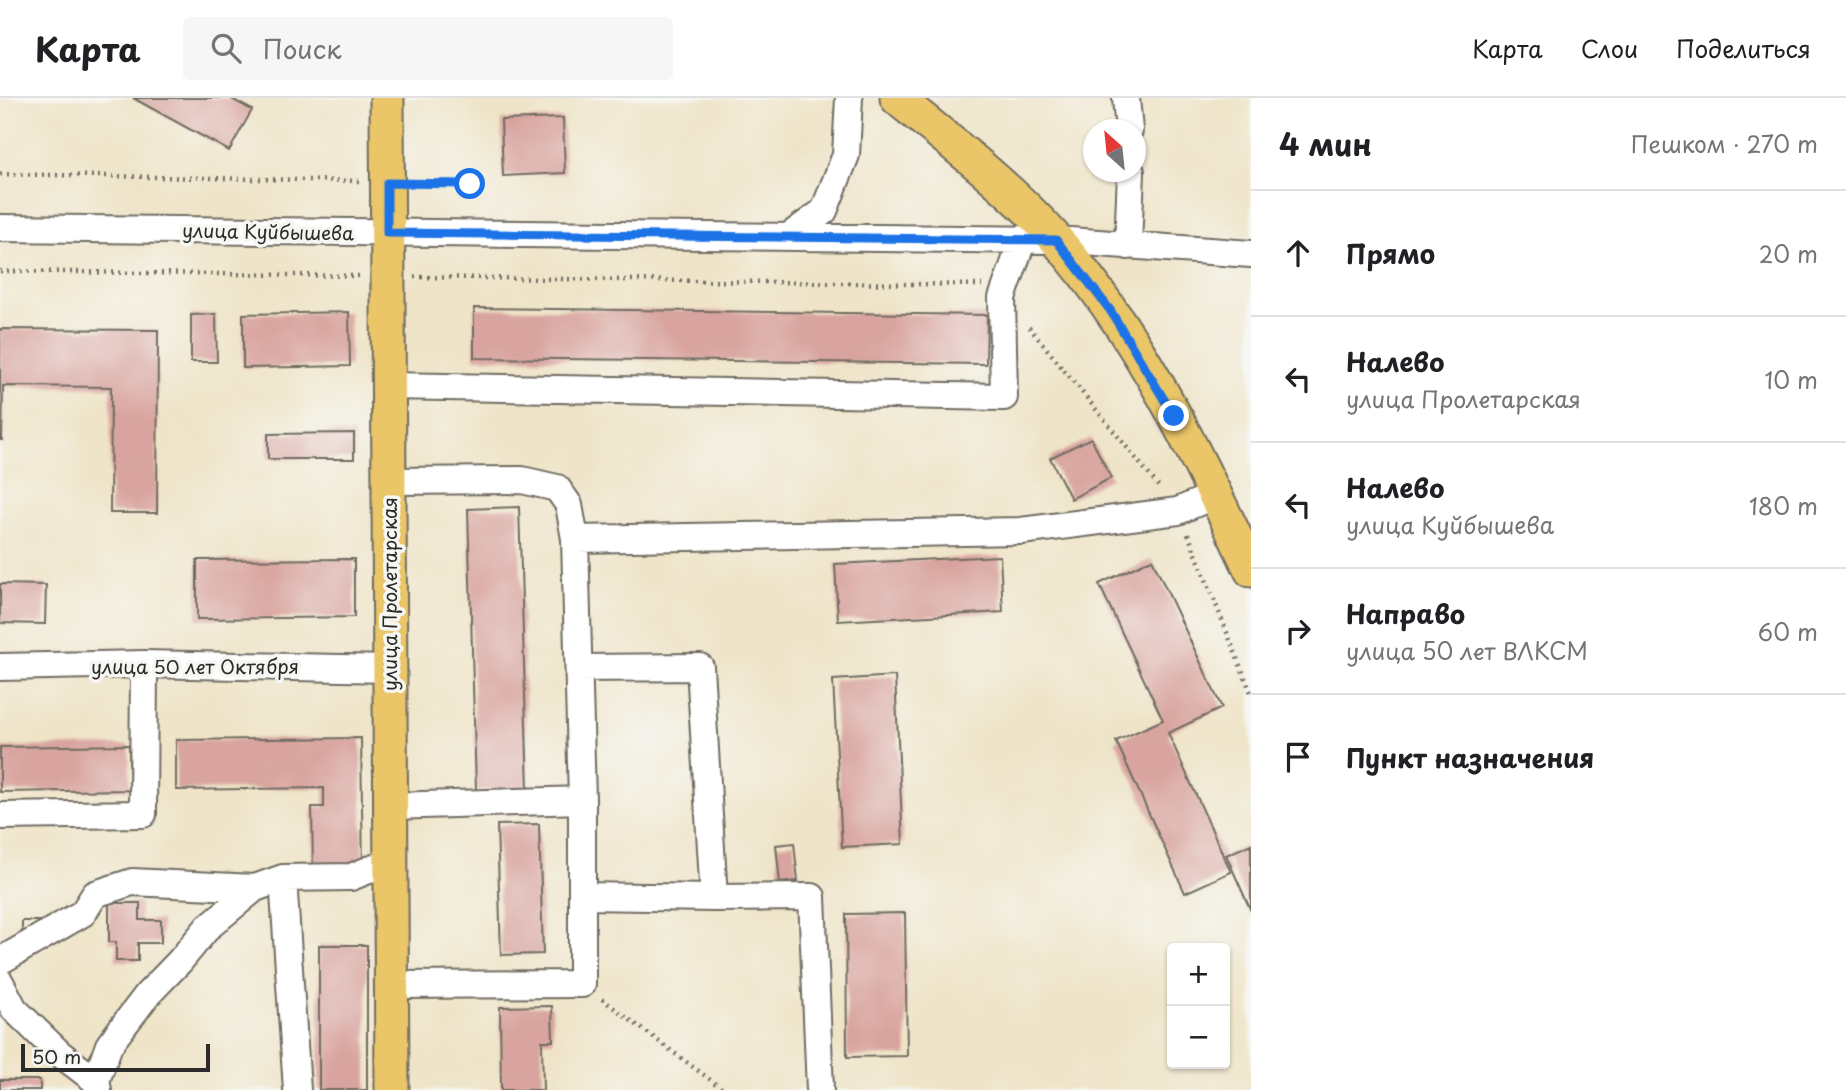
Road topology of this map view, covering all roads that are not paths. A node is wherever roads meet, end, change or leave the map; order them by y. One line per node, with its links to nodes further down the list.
1 (387, 98): 8 (main road, улица Пролетарская)
2 (849, 98): 9 (street)
3 (897, 98): 11 (main road)
4 (1126, 98): 5 (street)
5 (1128, 119)
6 (1131, 182): 12 (street)
7 (0, 228): 8 (street, улица Куйбышева)
8 (387, 233): 9 (street, улица Куйбышева); 14 (main road, улица Пролетарская)
9 (788, 237): 10 (street, улица Куйбышева)
10 (1023, 239): 11 (street, улица Куйбышева); 14 (street)
11 (1056, 240): 12 (street, улица Куйбышева); 16 (main road)
12 (1128, 246): 13 (street, улица Куйбышева)
13 (1251, 254)
14 (388, 386): 15 (main road, улица Пролетарская)
15 (389, 481): 17 (street); 22 (main road, улица Пролетарская)
16 (1215, 495): 17 (street); 18 (main road)
17 (575, 539): 21 (street)
18 (1251, 570)
19 (144, 664): 20 (street, улица 50 лет Октября); 22 (street, улица 50 лет Октября); 25 (street)
20 (0, 667)
21 (579, 668): 23 (street); 30 (street)
22 (390, 669): 24 (main road, улица Пролетарская)
23 (582, 800): 24 (street); 29 (street)
24 (390, 806): 26 (main road, улица Пролетарская)
25 (0, 816)
26 (391, 861): 27 (street); 33 (main road, улица Пролетарская)
27 (284, 878): 28 (street); 35 (street)
28 (255, 888): 31 (street); 34 (street)
29 (583, 896): 30 (street); 33 (street)
30 (714, 898): 37 (street)
31 (0, 961)
32 (0, 982): 34 (street)
33 (392, 985): 36 (main road, улица Пролетарская)
34 (97, 1085)
35 (297, 1090)
36 (392, 1090)
37 (820, 1090)

